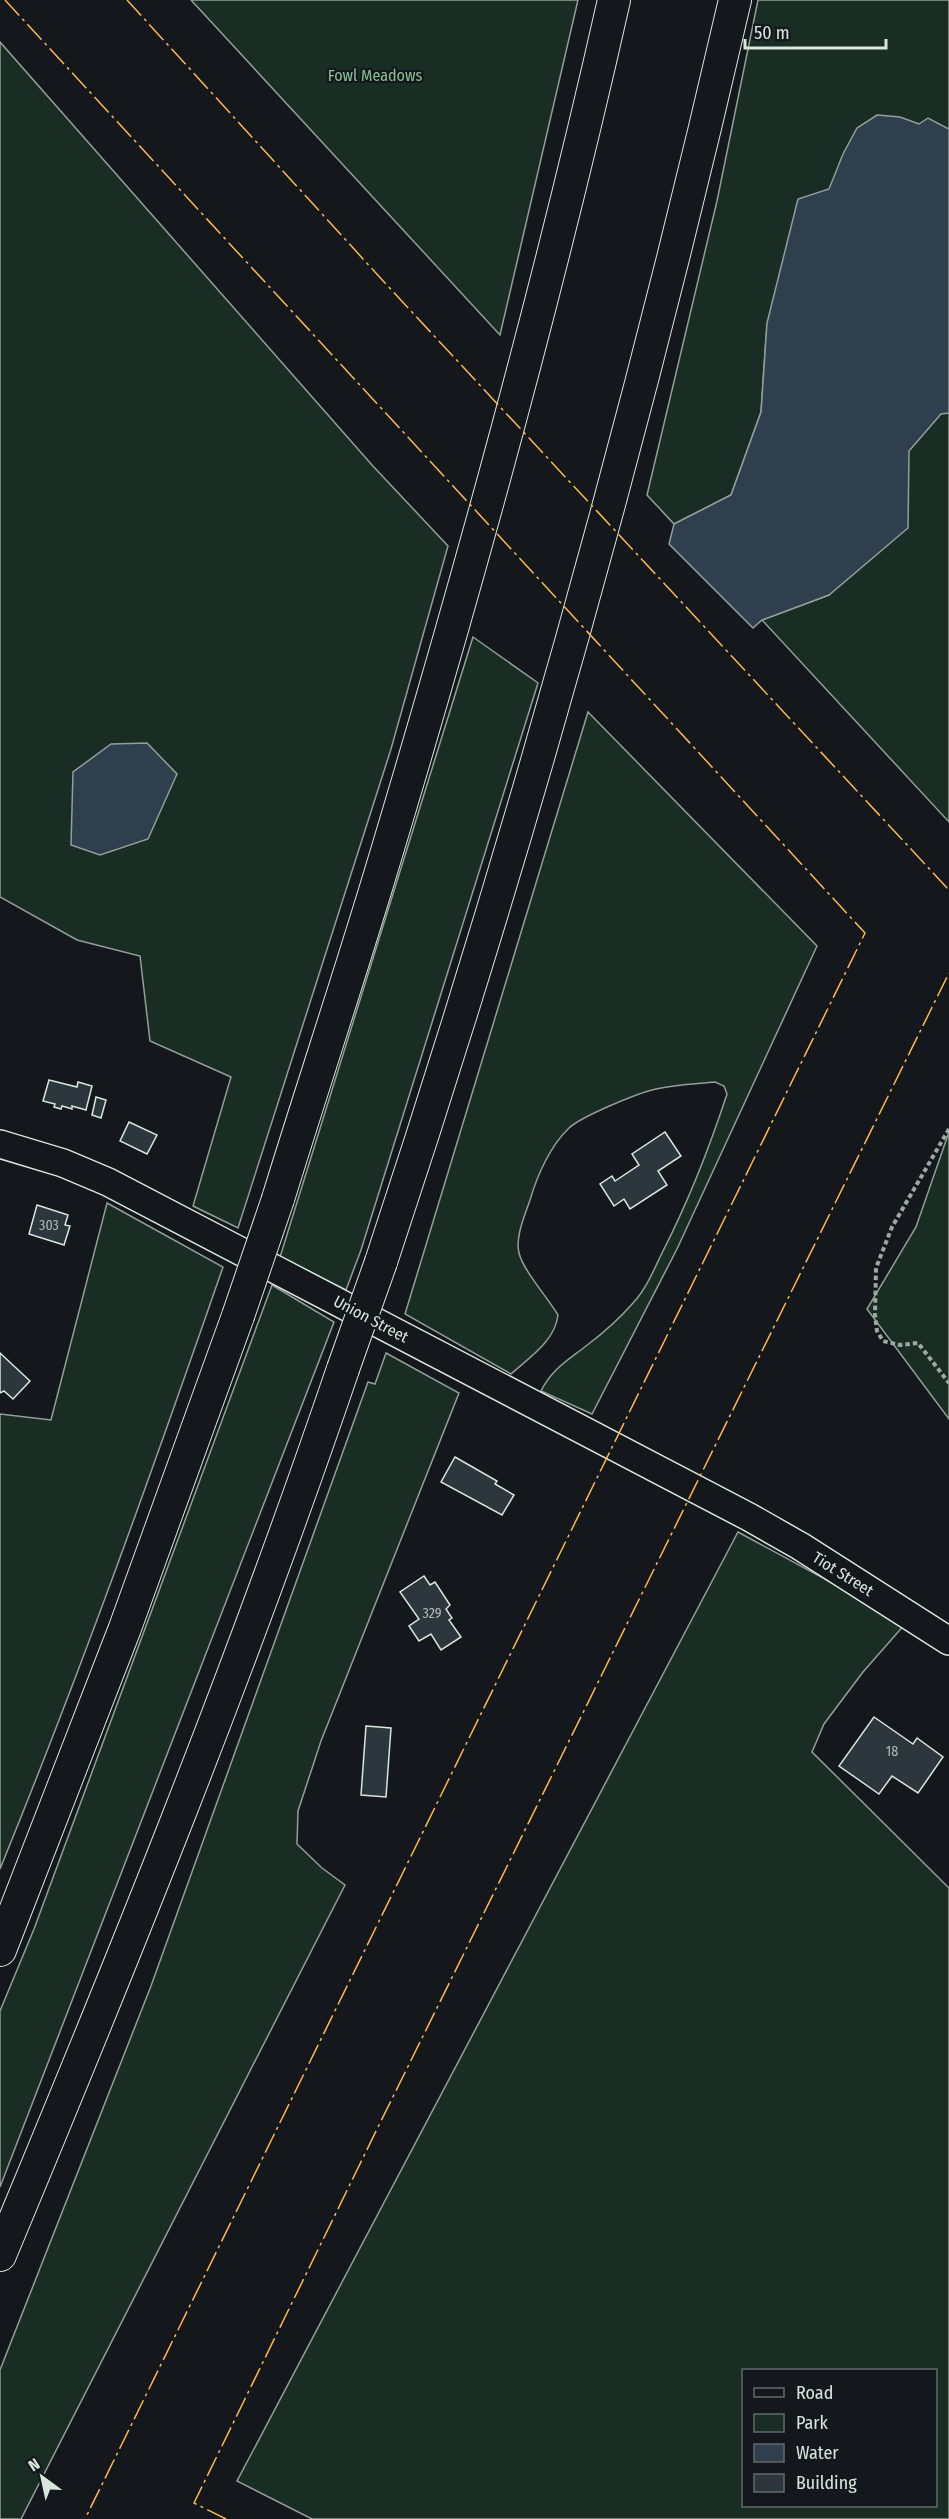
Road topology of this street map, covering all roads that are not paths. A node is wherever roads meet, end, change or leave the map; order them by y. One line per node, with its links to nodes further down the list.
1 (614, 0): 6 (highway, bridge)
2 (735, 0): 7 (highway, bridge)
3 (0, 1144): 4 (main road, Union Street)
4 (735, 1510): 5 (main road, Tiot Street)
5 (949, 1641)
6 (0, 1950)
7 (0, 2255)

